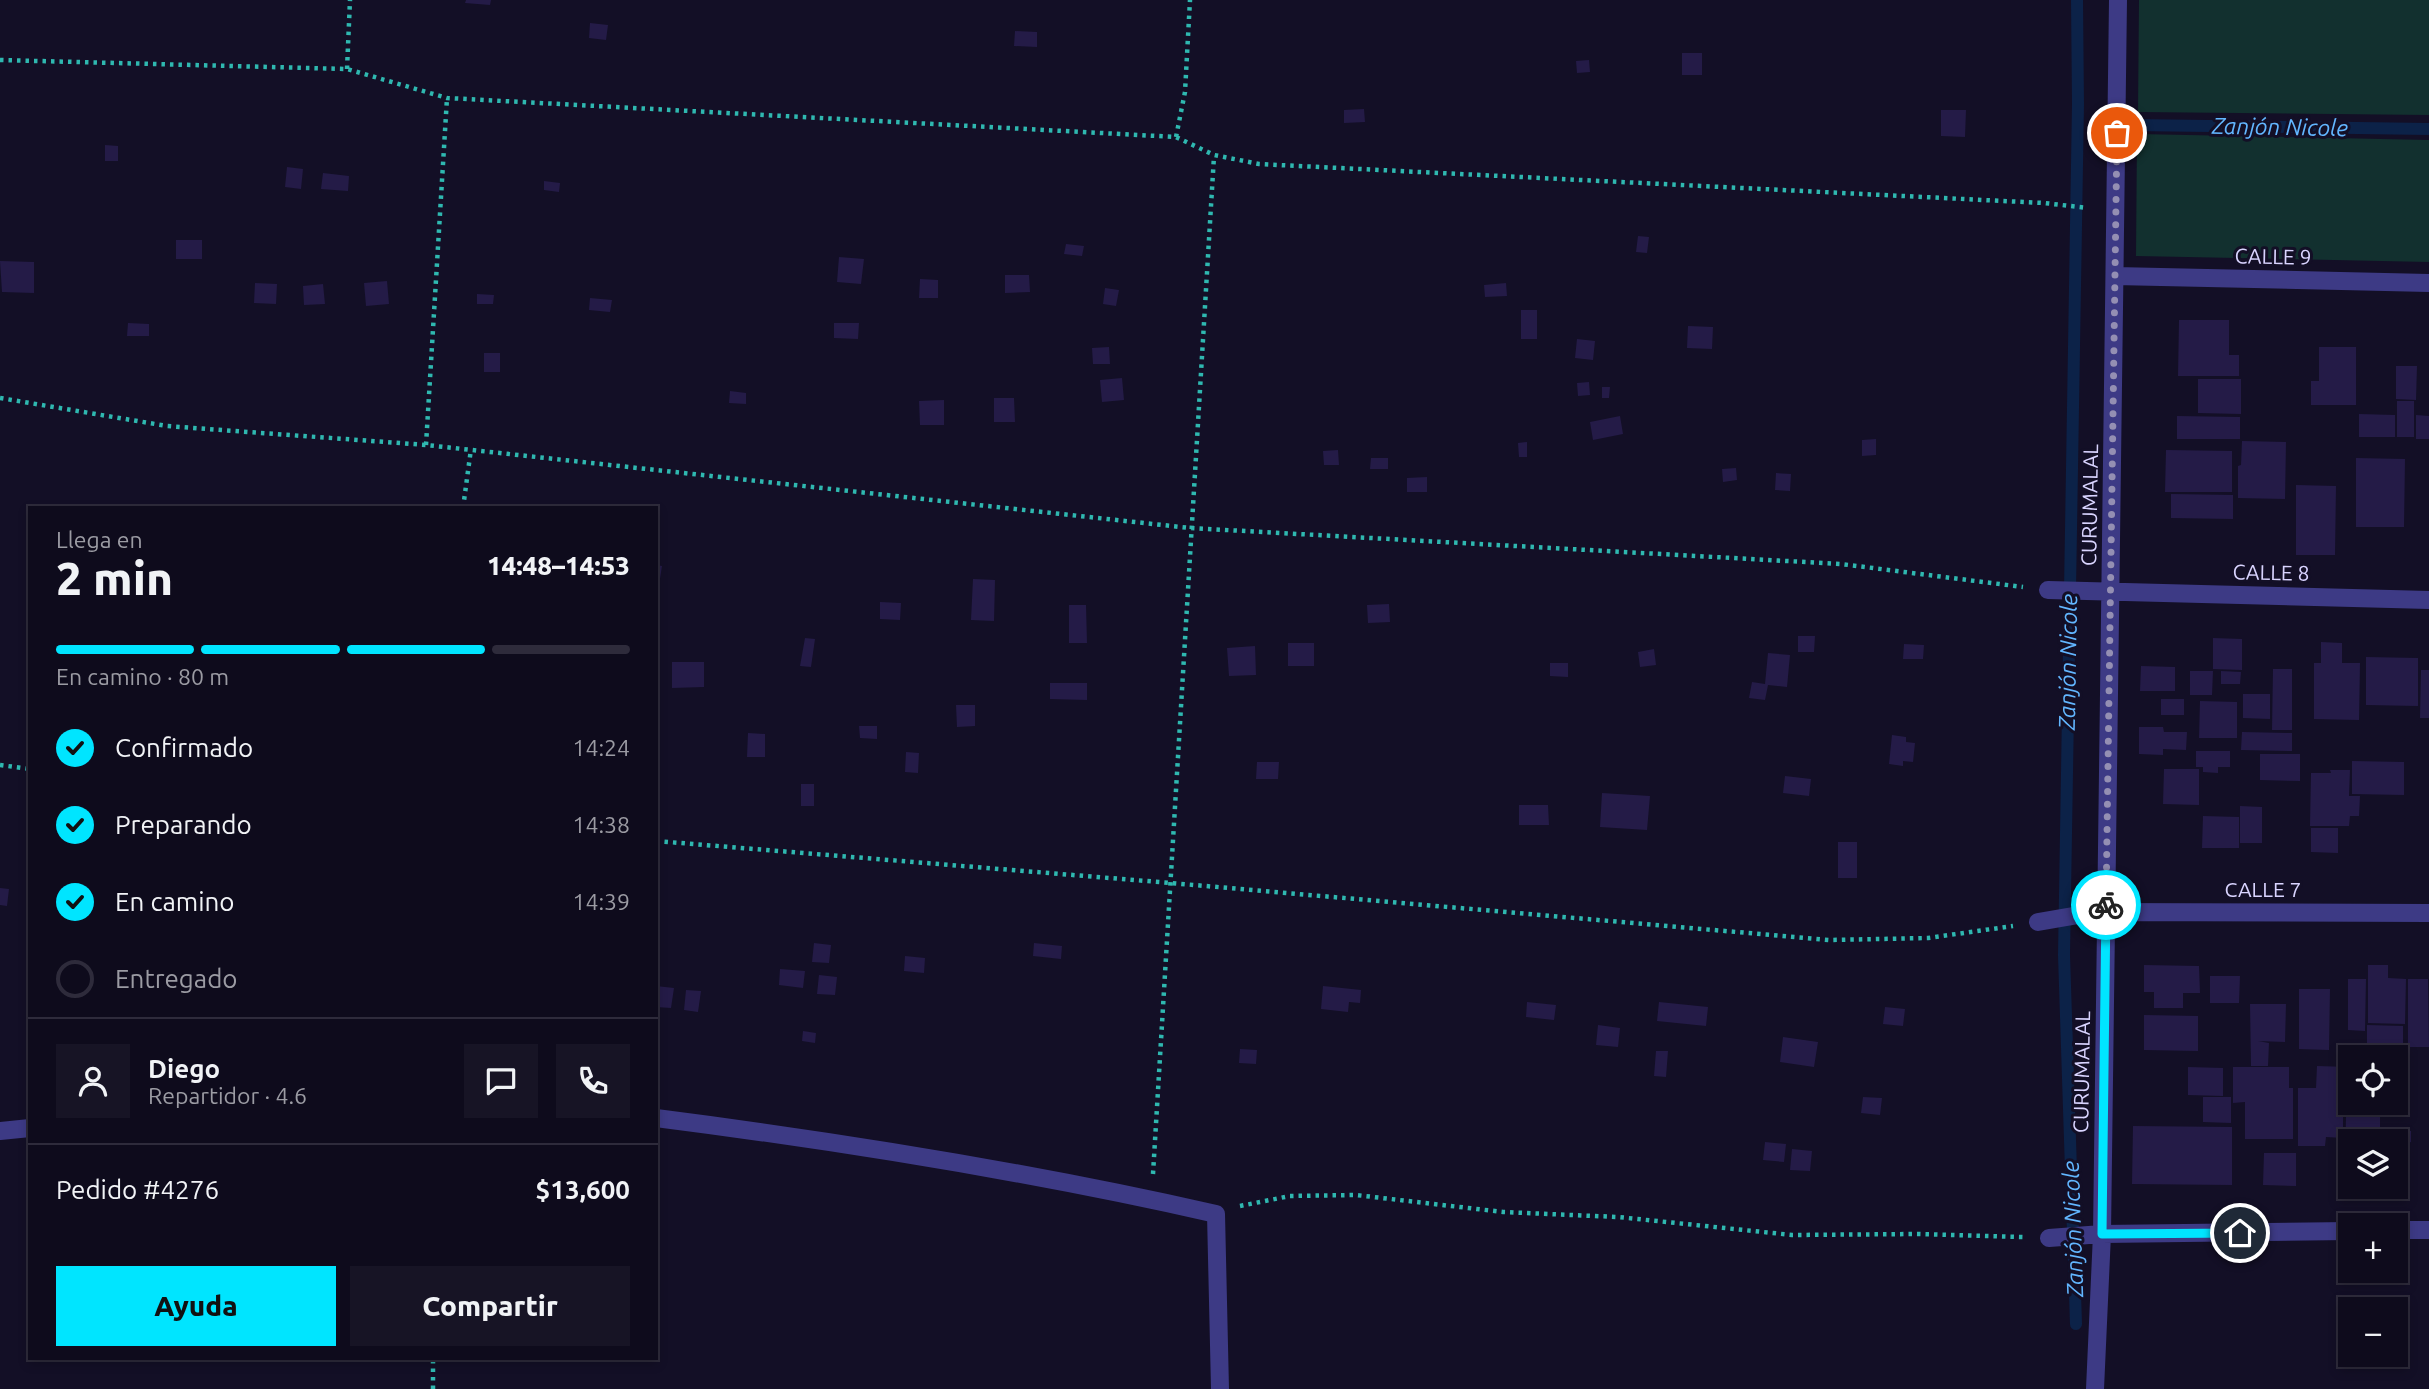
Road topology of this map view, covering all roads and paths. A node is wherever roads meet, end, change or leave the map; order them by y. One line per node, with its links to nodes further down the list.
1 (350, 0): 5 (path)
2 (1190, 0): 7 (path)
3 (2118, 0): 10 (street, CURUMALAL)
4 (0, 60): 5 (path)
5 (347, 69): 6 (path)
6 (447, 98): 7 (path); 13 (path)
7 (1176, 137): 8 (path)
8 (1214, 155): 9 (path); 16 (path)
9 (2089, 208)
10 (2115, 276): 11 (street, CALLE 9); 18 (street, CURUMALAL)
11 (2429, 284)
12 (0, 398): 13 (path)
13 (426, 445): 14 (path)
14 (471, 449): 15 (path); 16 (path)
15 (463, 506)
16 (1190, 528): 17 (path); 23 (path)
17 (2048, 590): 18 (street, CALLE 8)
18 (2112, 592): 19 (street, CALLE 8); 24 (street, CURUMALAL)
19 (2429, 600)
20 (0, 765): 21 (path)
21 (28, 769)
22 (658, 841): 23 (path)
23 (1171, 883): 26 (path); 30 (path)
24 (2101, 912): 25 (street, CALLE 7); 26 (street, CALLE 7); 35 (street, CURUMALAL)
25 (2429, 913)
26 (2038, 922)
27 (658, 1118): 30 (street)
28 (28, 1128): 29 (street)
29 (0, 1131)
30 (1152, 1199): 31 (street)
31 (1216, 1214): 36 (path); 39 (street)
32 (2408, 1230): 33 (street)
33 (2429, 1230)
34 (2338, 1231): 35 (street)
35 (2102, 1234): 36 (street); 40 (street, CURUMALAL)
36 (2049, 1238)
37 (433, 1360): 38 (path)
38 (433, 1389)
39 (1220, 1389)
40 (2095, 1389)

